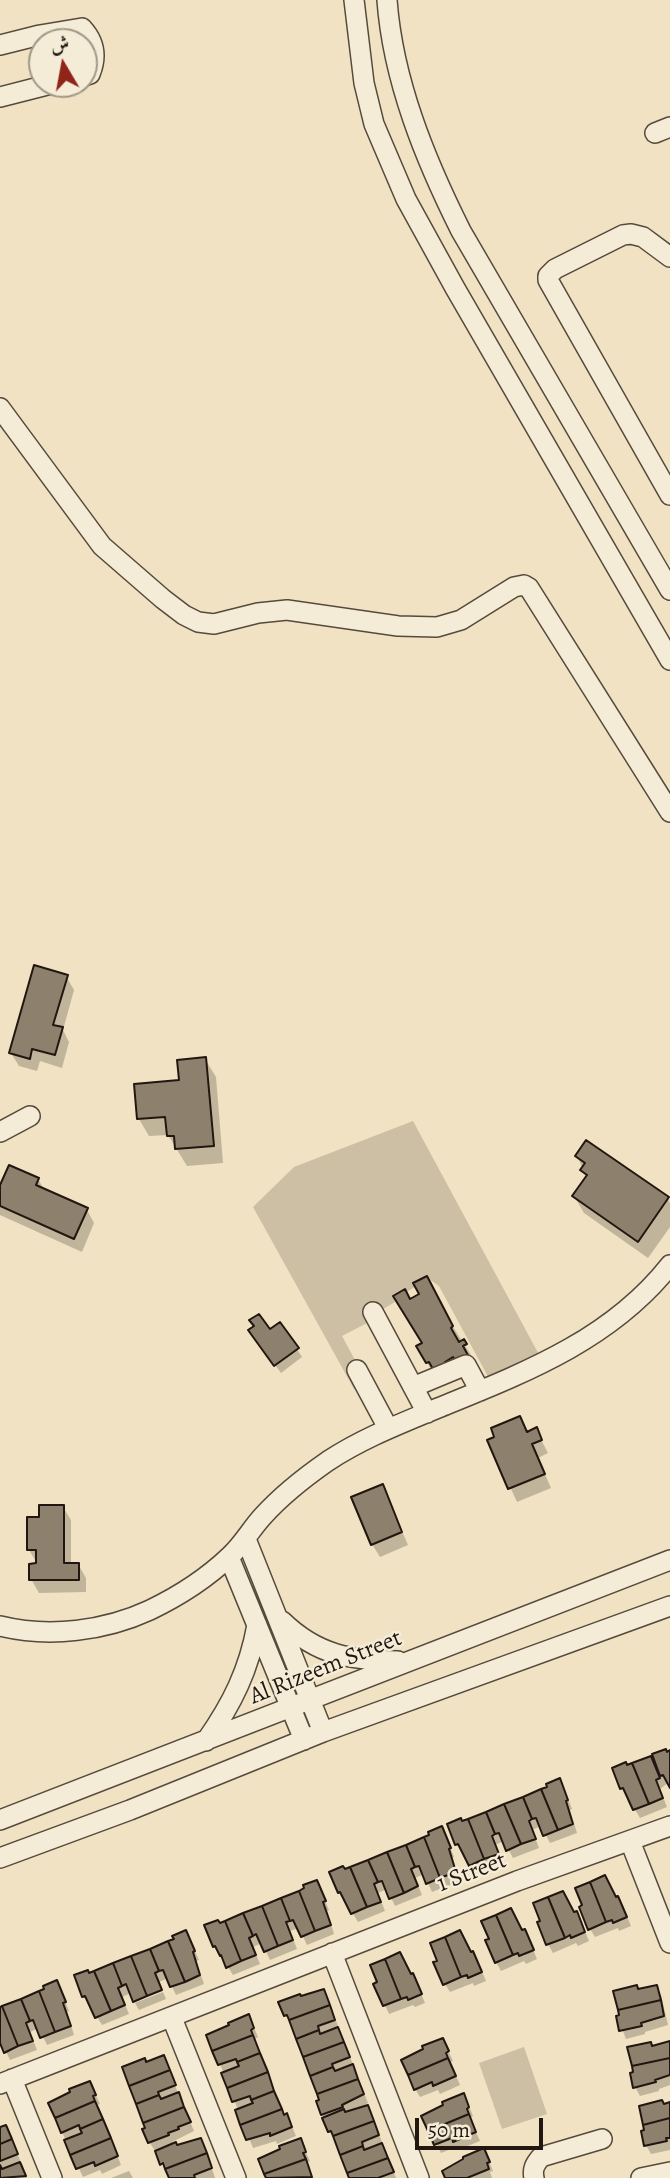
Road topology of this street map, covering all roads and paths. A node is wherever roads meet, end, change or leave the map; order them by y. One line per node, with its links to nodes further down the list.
1 (388, 5): 2 (street); 10 (street)
2 (355, 8): 12 (street)
3 (28, 37): 4 (street)
4 (0, 45)
5 (28, 90): 6 (street)
6 (0, 97)
7 (670, 257): 9 (street)
8 (0, 408): 13 (street)
9 (670, 495)
10 (661, 561): 11 (street)
11 (670, 590)
12 (670, 660)
13 (670, 812)
14 (30, 1116): 15 (street)
15 (0, 1132)
16 (670, 1265): 20 (street)
17 (373, 1312): 19 (street)
18 (357, 1370): 22 (street)
19 (413, 1387): 20 (street); 21 (street)
20 (480, 1391): 21 (street)
21 (427, 1413): 22 (street)
22 (388, 1428): 23 (street)
23 (247, 1539): 24 (street); 27 (street)
24 (229, 1557): 28 (street); 29 (street)
25 (670, 1560): 30 (street, Al Rizeem Street)
26 (670, 1605): 33 (street)
27 (278, 1617): 30 (street); 31 (street)
28 (257, 1624): 32 (street); 35 (street)
29 (0, 1626)
30 (406, 1662): 31 (street, Al Rizeem Street)
31 (310, 1700): 32 (street, Al Rizeem Street); 33 (street)
32 (291, 1709): 34 (street); 35 (street, Al Rizeem Street)
33 (323, 1732): 34 (street)
34 (304, 1740): 39 (street)
35 (206, 1741): 36 (street, Al Rizeem Street)
36 (0, 1820)
37 (670, 1826): 38 (street, 1 Street)
38 (631, 1841): 40 (street); 41 (street, 1 Street)
39 (0, 1858)
40 (670, 1943)
41 (332, 1953): 42 (street, 1 Street); 48 (street)
42 (172, 2018): 43 (street, 1 Street); 47 (street)
43 (6, 2081): 46 (street, 1 Street)
44 (602, 2139): 49 (street)
45 (670, 2172): 50 (street)
46 (52, 2178)
47 (236, 2178)
48 (419, 2178)
49 (534, 2178)
50 (641, 2178)

